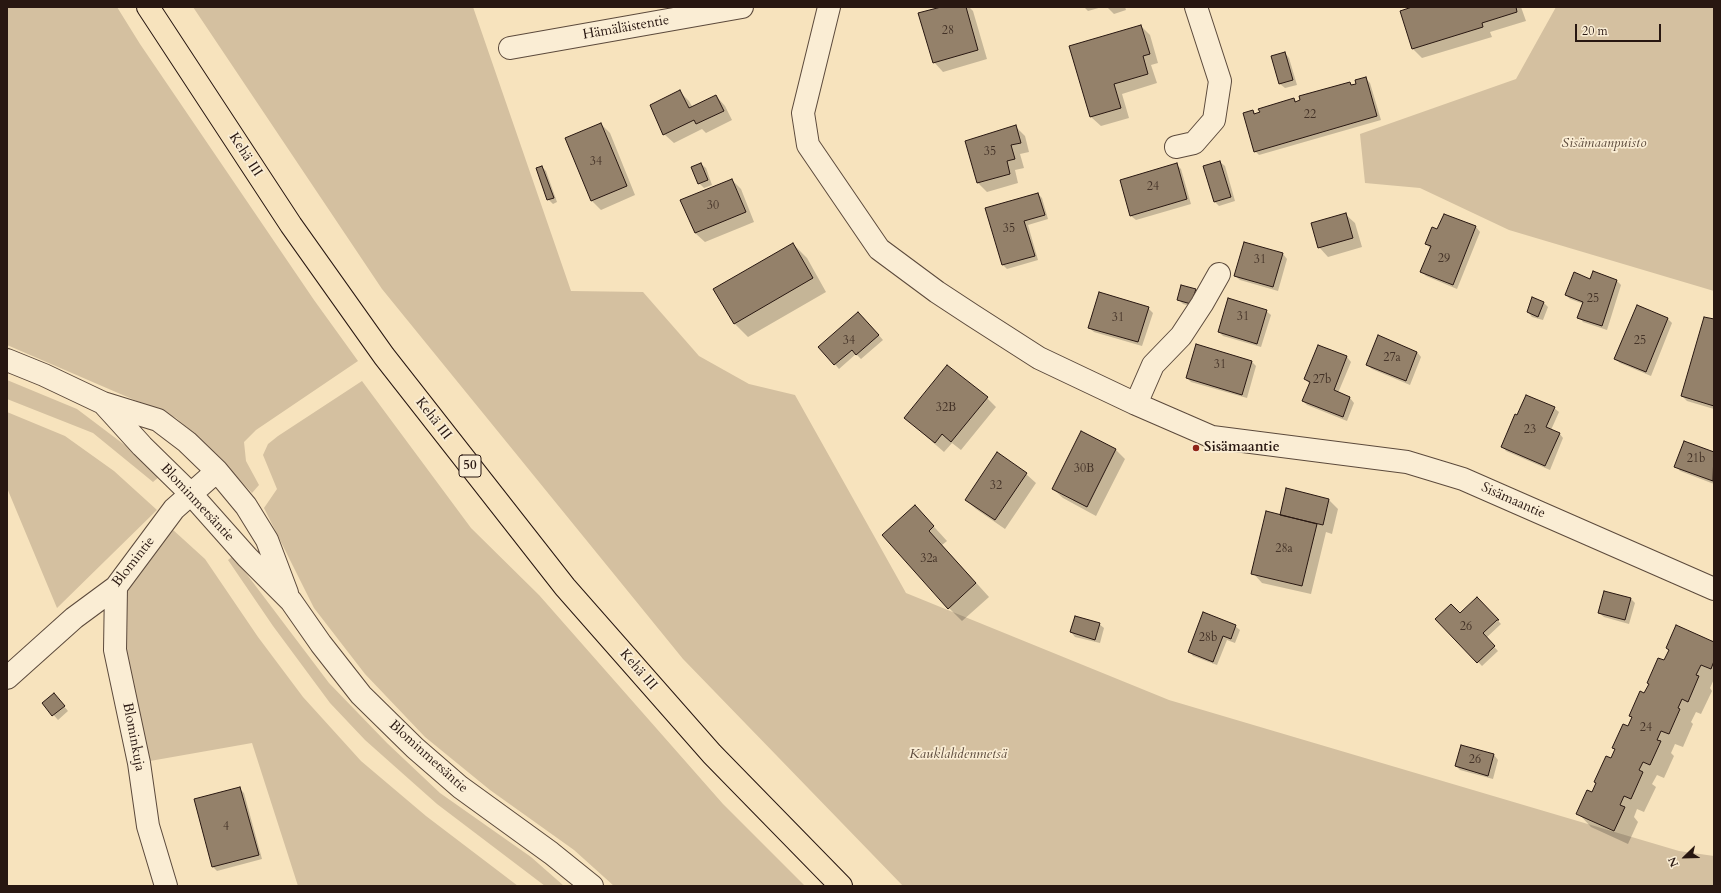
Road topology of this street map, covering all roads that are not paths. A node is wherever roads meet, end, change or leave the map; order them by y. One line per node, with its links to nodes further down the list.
1 (148, 7): 19 (highway, Kehä III / 50)
2 (742, 7): 5 (street, Hämäläistentie)
3 (829, 7): 10 (street, Sisämaantie)
4 (1196, 7): 6 (street)
5 (510, 48)
6 (1176, 147)
7 (1219, 274): 10 (street)
8 (7, 360): 9 (street, Blominmetsäntie)
9 (103, 403): 11 (street, Blominmetsäntie); 12 (street, Blominmetsäntie)
10 (1136, 404): 14 (street, Sisämaantie)
11 (217, 471): 12 (street, Blomintie); 15 (street, Blominmetsäntie)
12 (191, 494): 13 (street, Blomintie); 15 (street, Blominmetsäntie)
13 (116, 587): 16 (street, Blomintie); 17 (street, Blominkuja)
14 (1714, 589)
15 (291, 601): 18 (street, Blominmetsäntie)
16 (7, 678)
17 (166, 886)
18 (592, 886)
19 (841, 886)

